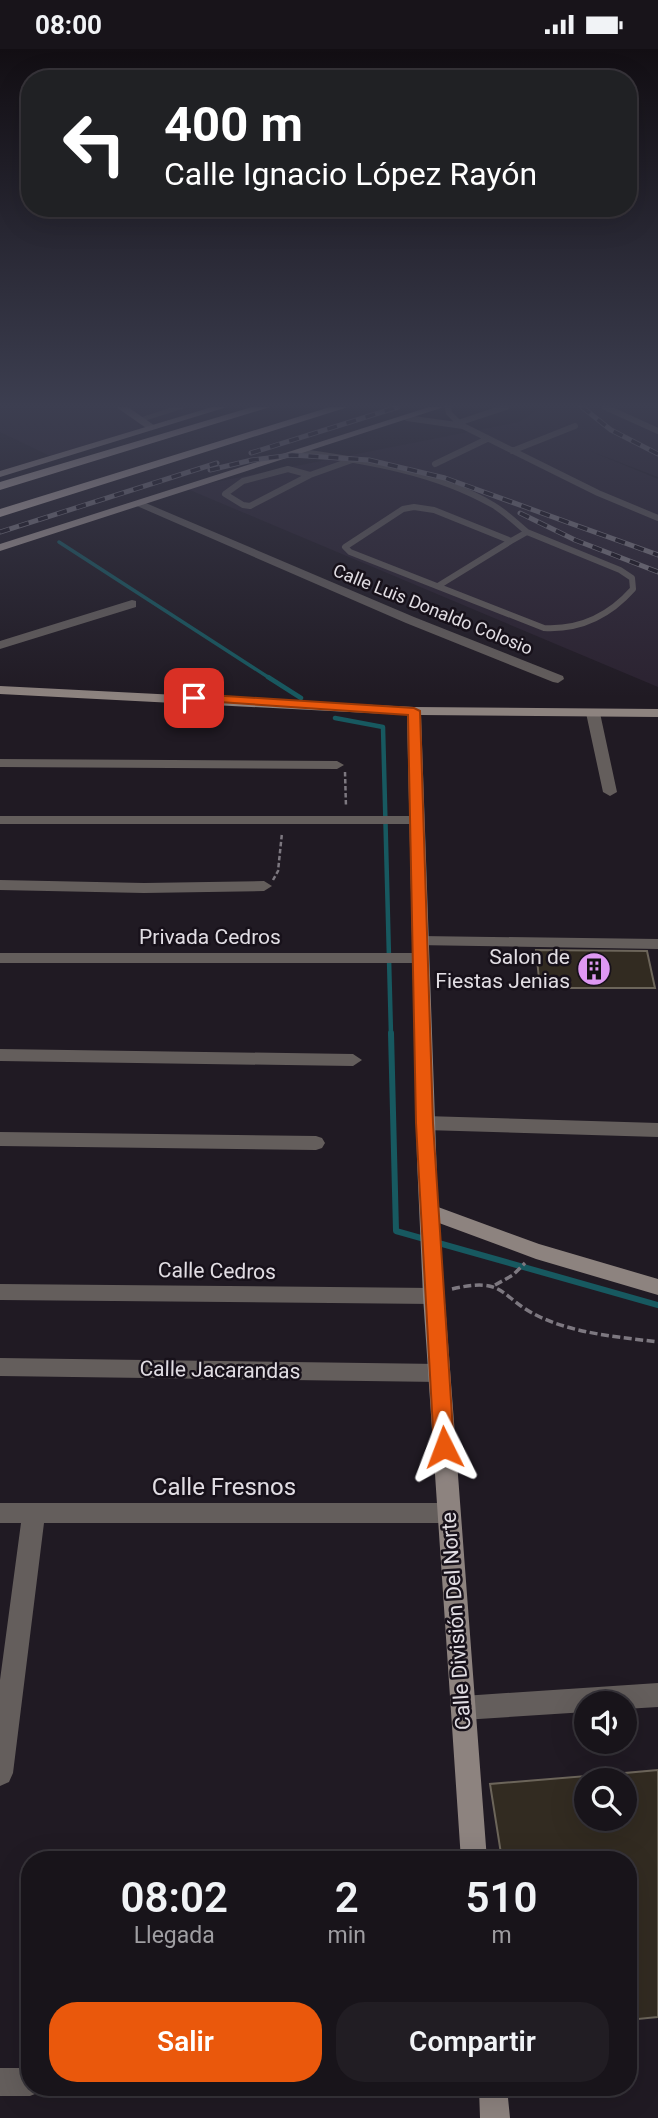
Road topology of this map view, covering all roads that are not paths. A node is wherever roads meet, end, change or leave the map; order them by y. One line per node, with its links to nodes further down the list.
1 (30, 504): 5 (highway)
2 (141, 504): 9 (main road); 13 (street, Calle Luis Donaldo Colosio)
3 (490, 504): 7 (lane)
4 (623, 504): 6 (lane)
5 (0, 513)
6 (658, 518)
7 (527, 532): 8 (lane); 10 (lane)
8 (511, 541): 10 (lane); 10 (lane)
9 (0, 548)
10 (438, 586)
11 (132, 604): 12 (street)
12 (0, 646)
13 (558, 679)
14 (0, 690): 15 (main road)
15 (414, 711): 16 (main road); 22 (main road, Calle División Del Norte)
16 (593, 713): 17 (main road); 20 (street)
17 (658, 713)
18 (0, 763): 19 (street)
19 (337, 765)
20 (610, 792)
21 (0, 820): 22 (street)
22 (408, 820): 26 (main road, Calle División Del Norte)
23 (0, 885): 24 (street)
24 (264, 885)
25 (658, 944): 26 (street)
26 (416, 952): 27 (street, Privada Cedros); 30 (main road, Calle División Del Norte)
27 (0, 958)
28 (0, 1055): 29 (street)
29 (353, 1060)
30 (425, 1123): 31 (street); 34 (main road, Calle División Del Norte)
31 (658, 1130)
32 (0, 1139): 33 (street)
33 (316, 1143)
34 (430, 1230): 35 (main road); 37 (main road, Calle División Del Norte)
35 (658, 1287)
36 (0, 1292): 37 (street, Calle Cedros)
37 (433, 1296): 39 (main road, Calle División Del Norte)
38 (0, 1367): 39 (street, Calle Jacarandas)
39 (440, 1373): 42 (main road, Calle División Del Norte)
40 (0, 1513): 41 (street, Calle Fresnos)
41 (34, 1513): 42 (street, Calle Fresnos); 43 (street)
42 (448, 1513): 45 (main road, Calle División Del Norte)
43 (7, 1668): 46 (street)
44 (658, 1695): 45 (street)
45 (463, 1708): 47 (main road, Calle División Del Norte)
46 (0, 1773)
47 (473, 1851)
48 (0, 2082): 49 (street)
49 (21, 2082)
50 (494, 2096): 51 (main road)
51 (495, 2118)

